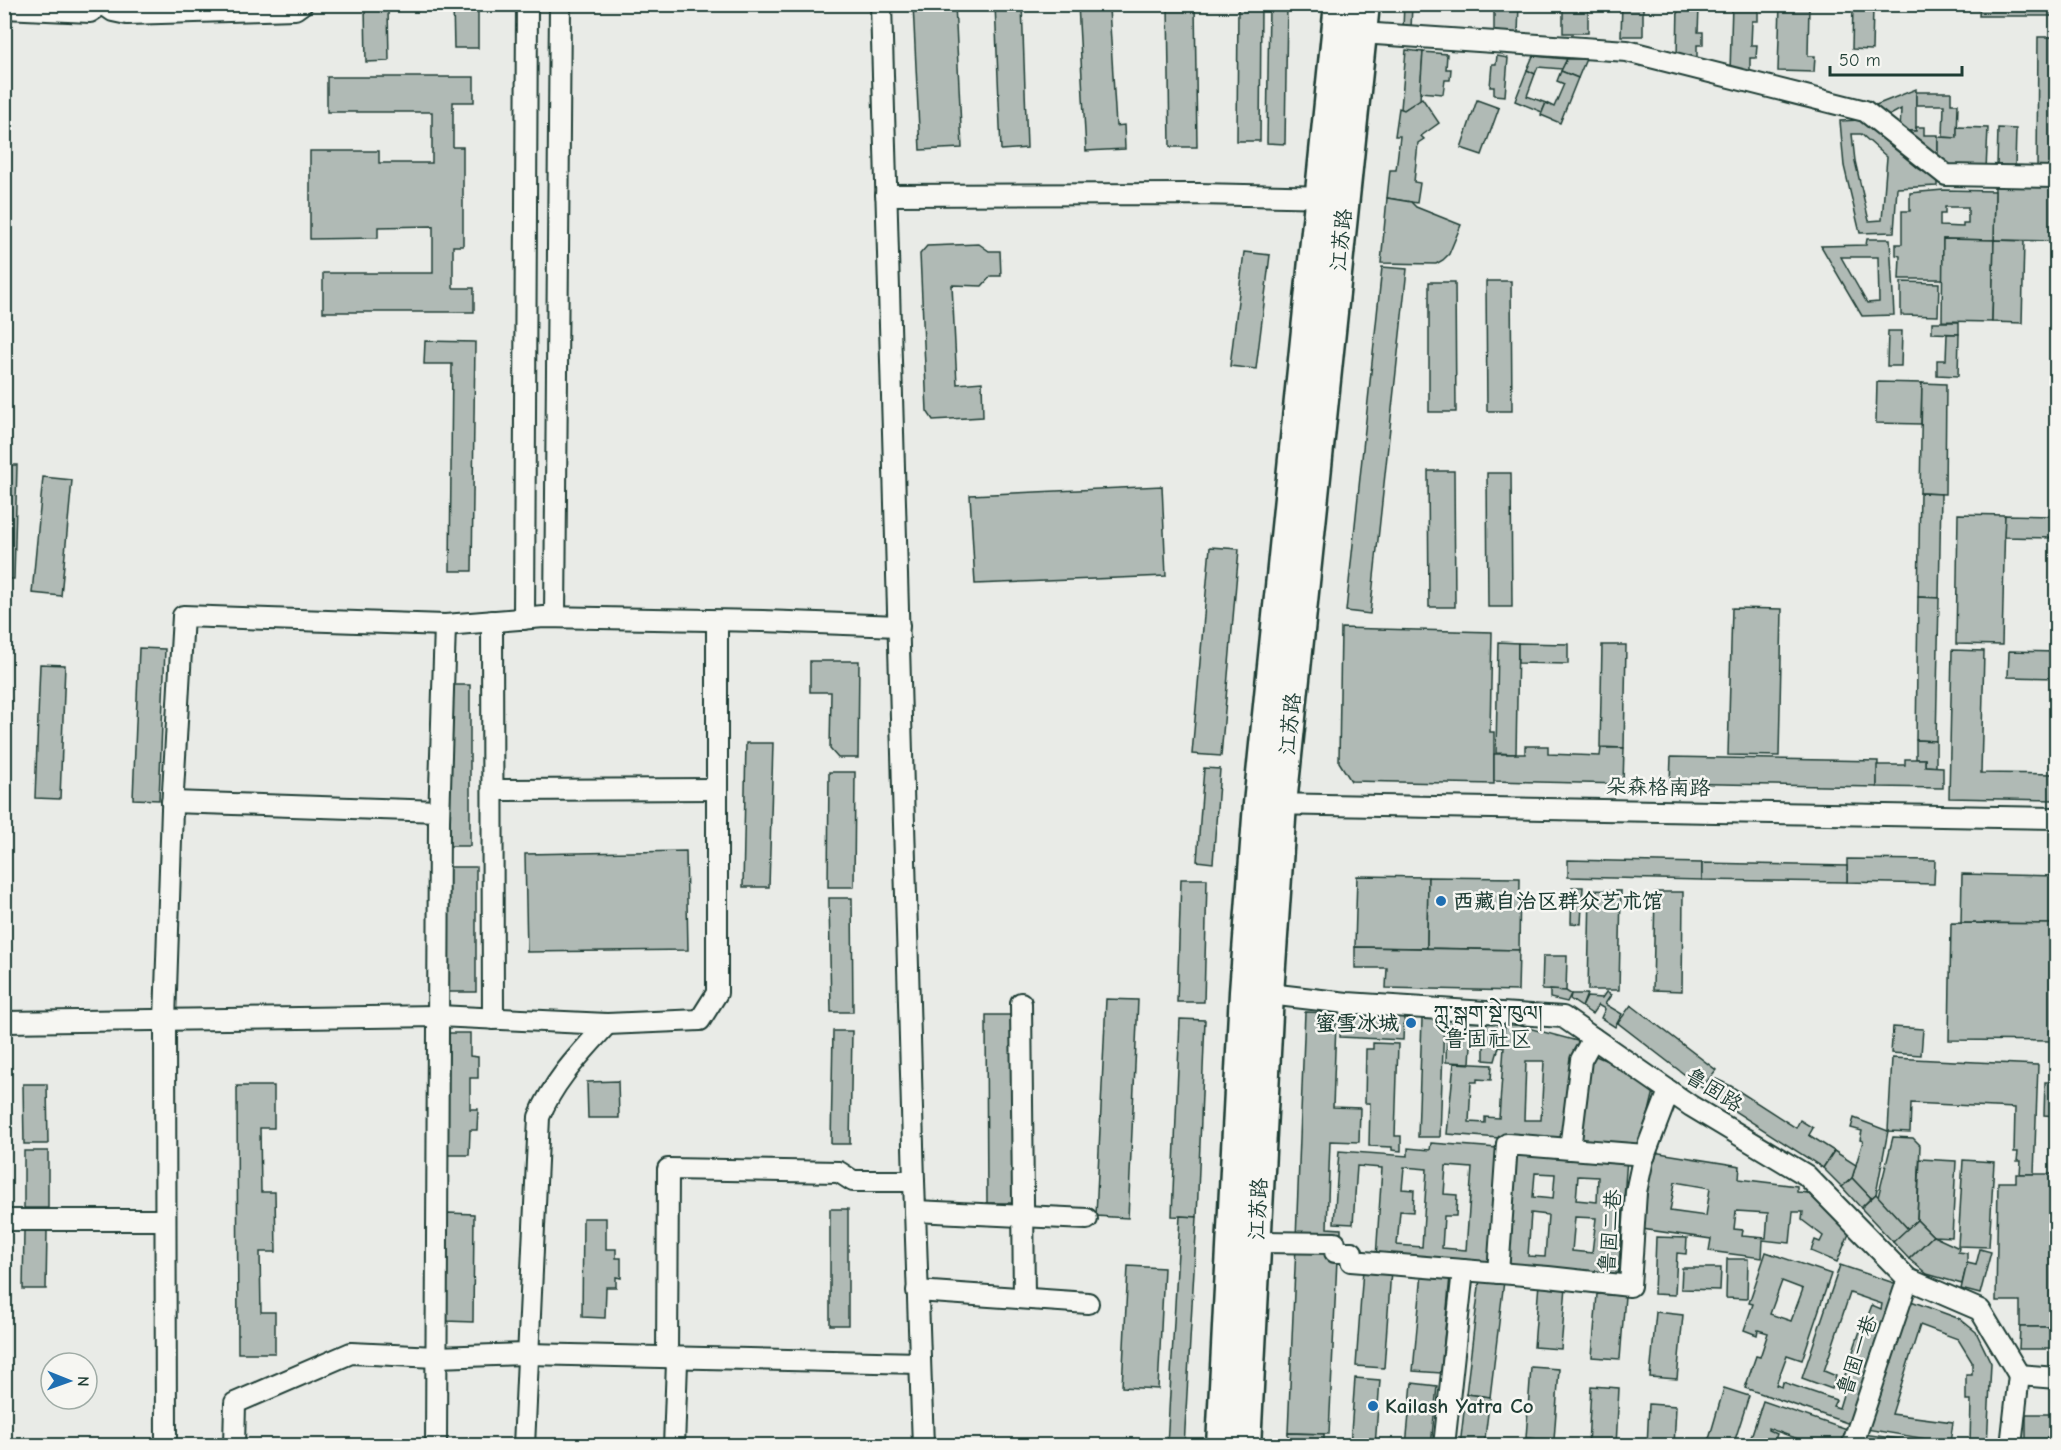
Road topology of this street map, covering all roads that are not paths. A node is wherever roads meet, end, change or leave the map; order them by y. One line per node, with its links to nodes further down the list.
1 (103, 4): 2 (street); 8 (street)
2 (303, 4)
3 (527, 4): 14 (street)
4 (560, 4): 13 (street)
5 (881, 4): 11 (street)
6 (1339, 4): 12 (highway, 江苏路)
7 (1365, 4): 9 (highway, 江苏路)
8 (4, 9)
9 (1361, 33): 10 (street); 12 (highway, 江苏路)
10 (2056, 177)
11 (886, 195): 12 (street); 18 (street)
12 (1333, 197): 22 (highway, 江苏路)
13 (555, 617): 14 (street); 16 (street)
14 (524, 619): 15 (street)
15 (492, 621): 17 (street); 20 (street)
16 (717, 621): 18 (street); 19 (street)
17 (445, 625): 21 (street); 23 (street)
18 (899, 626): 36 (street)
19 (717, 789): 20 (street); 31 (street)
20 (493, 790): 28 (street)
21 (172, 802): 23 (street); 29 (street)
22 (1270, 804): 24 (street, 朵森格南路); 25 (highway, 江苏路); 61 (highway, 江苏路)
23 (439, 811): 27 (street)
24 (2056, 818)
25 (1269, 994): 32 (street, 鲁固路); 42 (highway, 江苏路)
26 (1021, 1003): 38 (street)
27 (438, 1016): 28 (street); 29 (street); 51 (street)
28 (493, 1019): 31 (street)
29 (165, 1020): 30 (street); 41 (street)
30 (4, 1022)
31 (607, 1024): 49 (street)
32 (1593, 1038): 33 (street, 鲁固路); 34 (street)
33 (1669, 1090): 35 (street, 鲁固二巷); 45 (street, 鲁固路)
34 (1570, 1149): 35 (street); 43 (street)
35 (1645, 1155): 43 (street, 鲁固二巷)
36 (914, 1181): 37 (street); 50 (street)
37 (915, 1211): 38 (street); 46 (street)
38 (1023, 1215): 39 (street); 47 (street)
39 (1087, 1219)
40 (4, 1220): 41 (street)
41 (164, 1220): 55 (street)
42 (1256, 1242): 44 (street, 鲁固二巷); 62 (highway, 江苏路)
43 (1499, 1268): 44 (street, 鲁固二巷)
44 (1464, 1270): 63 (street)
45 (1908, 1279): 53 (street, 鲁固路); 64 (street, 鲁固一巷)
46 (917, 1291): 47 (street); 52 (street)
47 (1024, 1298): 48 (street)
48 (1088, 1303)
49 (527, 1354): 50 (street); 51 (street); 58 (street)
50 (667, 1356): 52 (street); 59 (street)
51 (436, 1357): 56 (street); 57 (street)
52 (920, 1364): 60 (street)
53 (2019, 1375): 54 (street); 65 (street)
54 (2056, 1378)
55 (166, 1446)
56 (234, 1446)
57 (436, 1446)
58 (524, 1446)
59 (674, 1446)
60 (923, 1446)
61 (1221, 1446)
62 (1246, 1446)
63 (1444, 1446)
64 (1852, 1446)
65 (2011, 1446)

